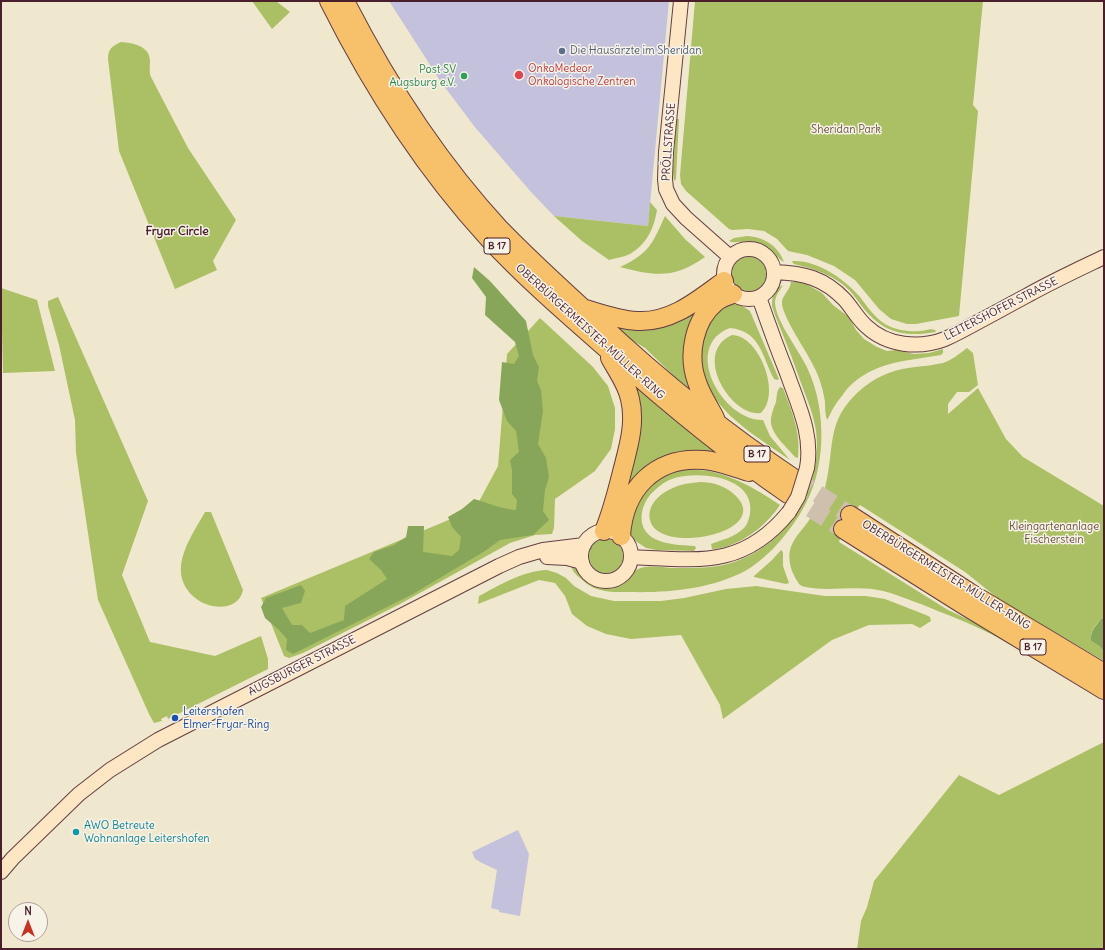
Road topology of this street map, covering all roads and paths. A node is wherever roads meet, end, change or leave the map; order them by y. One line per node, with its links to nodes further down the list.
1 (329, 1): 10 (highway, OBERBÜRGERMEISTER-MÜLLER-RING / B 17)
2 (345, 1): 9 (highway, OBERBÜRGERMEISTER-MÜLLER-RING / B 17)
3 (681, 1): 4 (street, PRÖLLSTRASSE)
4 (730, 256): 6 (street); 7 (street)
5 (1104, 257): 6 (street, LEITERSHOFER STRASSE)
6 (774, 272): 8 (street)
7 (729, 287): 8 (street); 9 (highway); 11 (highway)
8 (758, 298): 13 (street)
9 (582, 308): 11 (highway, OBERBÜRGERMEISTER-MÜLLER-RING / B 17)
10 (604, 346): 12 (highway, OBERBÜRGERMEISTER-MÜLLER-RING / B 17); 14 (highway)
11 (721, 427): 13 (highway, OBERBÜRGERMEISTER-MÜLLER-RING / B 17)
12 (761, 476): 13 (highway, OBERBÜRGERMEISTER-MÜLLER-RING / B 17); 15 (highway)
13 (795, 488): 18 (street)
14 (604, 531): 15 (street); 16 (street)
15 (621, 536): 18 (street)
16 (584, 545): 17 (street); 19 (street)
17 (519, 557): 19 (street); 22 (street, AUGSBURGER STRASSE)
18 (631, 557): 19 (street)
19 (582, 562)
20 (1104, 673): 21 (highway, OBERBÜRGERMEISTER-MÜLLER-RING / B 17)
21 (1104, 690)
22 (1, 872)

